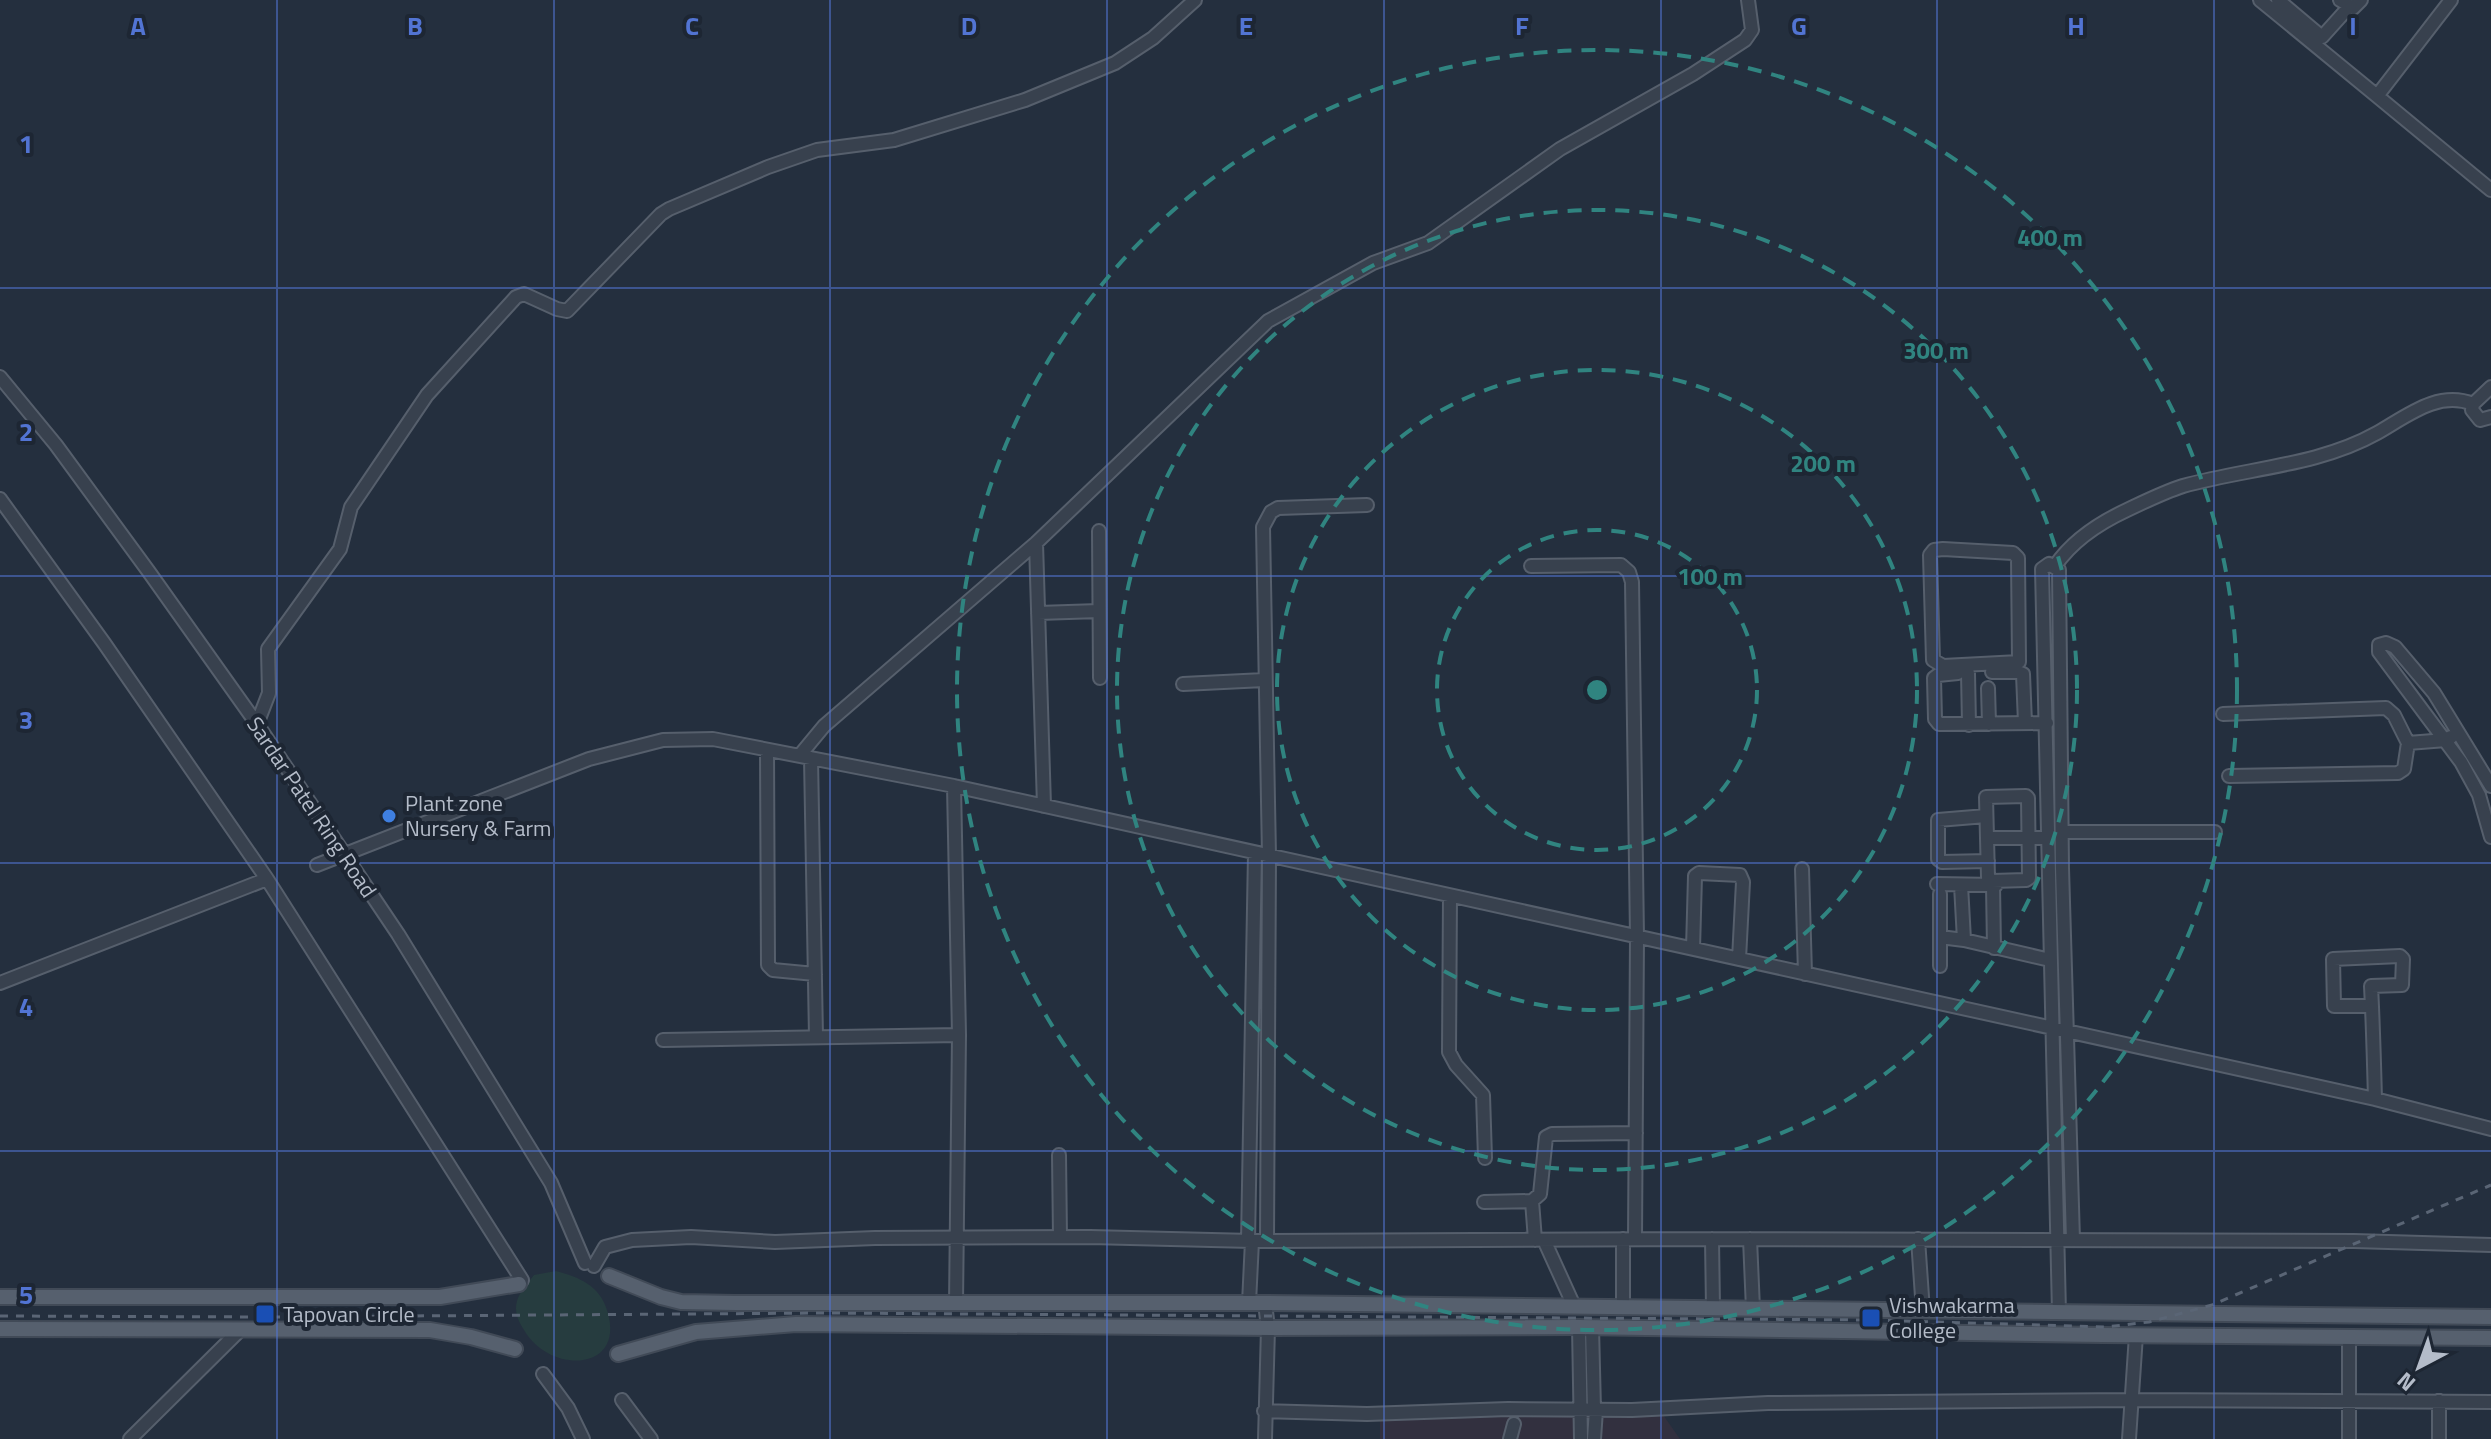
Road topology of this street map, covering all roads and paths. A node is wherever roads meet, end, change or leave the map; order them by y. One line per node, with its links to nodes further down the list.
1 (1195, 0): 33 (street)
2 (1748, 0): 16 (street)
3 (2361, 0): 6 (street)
4 (2451, 0): 7 (street)
5 (2271, 2): 6 (street); 7 (street)
6 (2344, 4)
7 (2377, 96): 8 (street)
8 (2491, 190)
9 (0, 377): 33 (street, Sardar Patel Ring Road)
10 (2491, 387): 11 (street)
11 (2473, 404): 12 (street); 18 (street)
12 (2491, 417)
13 (0, 499): 59 (street)
14 (1367, 505): 25 (street)
15 (1099, 531): 21 (street)
16 (1036, 543): 22 (street); 40 (street)
17 (1531, 566): 64 (street)
18 (2055, 566): 20 (street); 47 (street)
19 (2020, 607): 19 (street); 20 (street)
20 (2043, 607): 28 (street)
21 (1099, 611): 22 (street); 24 (street)
22 (1038, 613): 45 (street)
23 (1968, 673): 27 (street); 35 (street); 35 (street)
24 (1100, 678)
25 (1264, 680): 26 (street); 55 (street)
26 (1183, 684)
27 (2024, 685): 28 (street); 31 (street)
28 (2046, 685): 32 (street)
29 (1988, 688): 34 (street)
30 (2223, 714): 38 (street)
31 (2025, 723): 32 (street); 34 (street)
32 (2047, 723): 52 (street)
33 (257, 724): 54 (street, Sardar Patel Ring Road)
34 (1989, 724): 35 (street)
35 (1969, 725)
36 (2459, 730): 37 (street); 37 (street); 43 (street)
37 (2446, 740): 38 (street); 44 (street)
38 (2408, 743): 41 (street)
39 (767, 750): 40 (street); 54 (street); 72 (street)
40 (806, 757): 42 (street); 72 (street)
41 (2229, 776)
42 (954, 786): 45 (street); 78 (street)
43 (2491, 787): 44 (street)
44 (2479, 795): 49 (street)
45 (1044, 806): 53 (street)
46 (1986, 816): 50 (street); 51 (street); 56 (street)
47 (2062, 832): 48 (street); 77 (street)
48 (2215, 832)
49 (2491, 837)
50 (1987, 838): 51 (street); 56 (street)
51 (2029, 838): 52 (street); 56 (street)
52 (2049, 838): 70 (street)
53 (1255, 853): 55 (street); 97 (street)
54 (345, 854): 57 (street); 88 (street, Sardar Patel Ring Road)
55 (1269, 856): 63 (street); 98 (street)
56 (1988, 861)
57 (317, 865)
58 (1802, 869): 73 (street)
59 (267, 879): 74 (street); 101 (street)
60 (1961, 885): 61 (street); 65 (street); 66 (street)
61 (1993, 885): 62 (street); 67 (street)
62 (2020, 886)
63 (1450, 896): 64 (street); 85 (street)
64 (1637, 937): 68 (street); 83 (street)
65 (1940, 937): 66 (street); 71 (street)
66 (1964, 940): 67 (street)
67 (1994, 948): 70 (street)
68 (1693, 949): 69 (street); 69 (street)
69 (1739, 959): 73 (street)
70 (2050, 960): 76 (street)
71 (1940, 966)
72 (815, 974): 79 (street)
73 (1805, 974): 76 (street)
74 (0, 983)
75 (2372, 1006): 75 (street); 81 (street)
76 (2053, 1028): 77 (street); 95 (street)
77 (2068, 1031): 81 (street); 96 (street)
78 (959, 1035): 79 (street); 88 (street)
79 (816, 1037): 80 (street)
80 (663, 1040)
81 (2375, 1099): 82 (street)
82 (2491, 1129)
83 (1636, 1133): 86 (street); 90 (street)
84 (1059, 1155): 89 (street)
85 (1485, 1158)
86 (1532, 1201): 87 (street); 94 (street)
87 (1484, 1202)
88 (957, 1237): 89 (street); 104 (street)
89 (1060, 1237): 97 (street)
90 (1629, 1239): 91 (street); 94 (street); 106 (street)
91 (1712, 1239): 92 (street); 107 (street)
92 (1750, 1239): 93 (street); 108 (street)
93 (1918, 1239): 95 (street); 109 (street)
94 (1539, 1240): 98 (street); 105 (street)
95 (2055, 1240): 96 (street); 110 (street)
96 (2073, 1240): 99 (street)
97 (1250, 1241): 98 (street); 103 (street)
98 (1267, 1241)
99 (2491, 1245)
100 (609, 1276): 104 (main road)
101 (520, 1282): 102 (main road)
102 (0, 1297)
103 (1257, 1303): 104 (main road); 105 (main road); 113 (street)
104 (956, 1304)
105 (1574, 1306): 106 (main road)
106 (1623, 1307): 107 (main road)
107 (1713, 1308): 108 (main road)
108 (1753, 1309): 109 (main road)
109 (1923, 1311): 110 (main road)
110 (2059, 1313): 111 (main road)
111 (2491, 1317)
112 (1585, 1327): 113 (main road); 116 (main road); 127 (street)
113 (1268, 1328): 120 (main road); 128 (street)
114 (0, 1329): 115 (main road)
115 (241, 1329): 119 (main road); 130 (street)
116 (2136, 1335): 117 (main road); 123 (street)
117 (2349, 1337): 118 (main road); 124 (street)
118 (2491, 1338)
119 (515, 1349)
120 (618, 1354)
121 (543, 1374): 131 (street)
122 (622, 1400): 132 (street)
123 (2132, 1400): 124 (street); 127 (street); 137 (street)
124 (2349, 1401): 125 (street); 138 (street)
125 (2439, 1401): 126 (street); 139 (street)
126 (2491, 1402)
127 (1591, 1410): 128 (street); 135 (street); 136 (street)
128 (1264, 1411): 133 (street)
129 (1514, 1424): 134 (street)
130 (130, 1439)
131 (583, 1439)
132 (651, 1439)
133 (1265, 1439)
134 (1510, 1439)
135 (1581, 1439)
136 (1594, 1439)
137 (2129, 1439)
138 (2349, 1439)
139 (2439, 1439)

